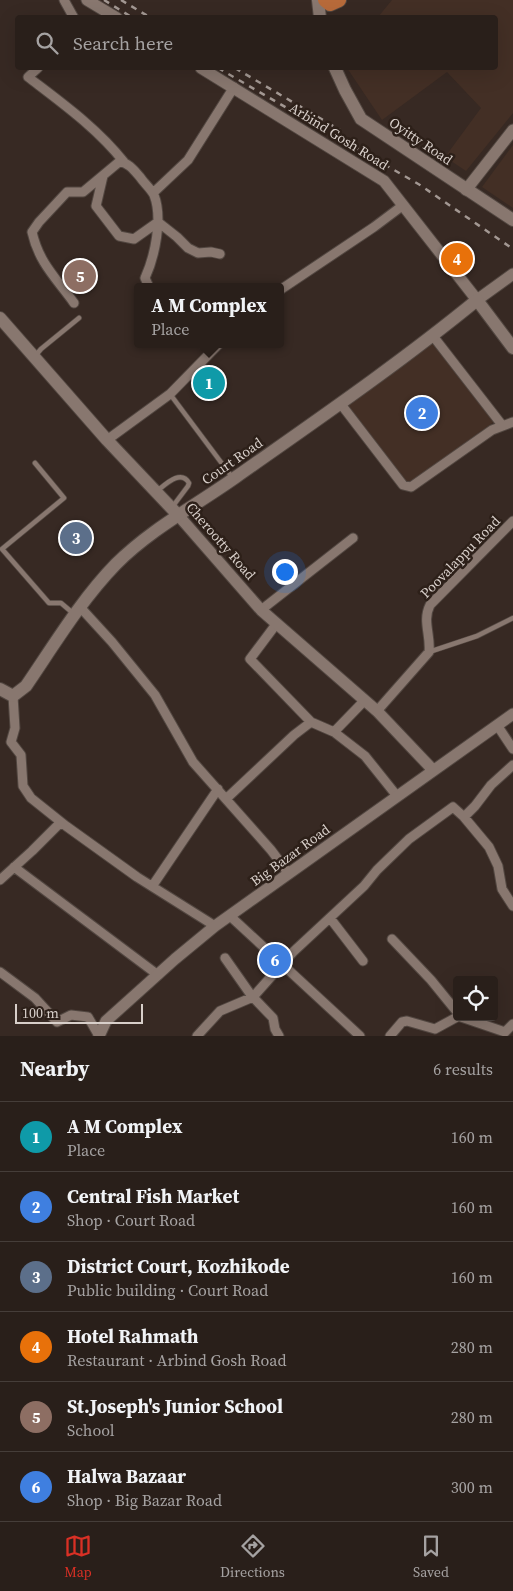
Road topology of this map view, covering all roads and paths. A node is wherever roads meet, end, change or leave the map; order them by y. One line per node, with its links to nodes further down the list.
1 (64, 0): 6 (street)
2 (87, 0): 7 (street)
3 (318, 0): 8 (main road)
4 (325, 0): 5 (main road)
5 (338, 0)
6 (72, 15)
7 (111, 15)
8 (320, 15)
9 (36, 70): 14 (street)
10 (204, 70): 12 (street, Arbind Gosh Road)
11 (336, 70): 16 (main road, Oyitty Road)
12 (234, 87): 17 (street); 18 (street, Arbind Gosh Road)
13 (513, 130): 16 (street)
14 (124, 162): 15 (street); 17 (street)
15 (103, 176): 20 (street); 26 (street)
16 (466, 190): 19 (main road, Oyitty Road)
17 (153, 194): 20 (street)
18 (402, 206): 24 (street); 25 (street, Arbind Gosh Road)
19 (513, 220)
20 (158, 222): 21 (street); 23 (street)
21 (220, 254)
22 (513, 274): 25 (street, Court Road)
23 (147, 283)
24 (284, 287)
25 (477, 300): 29 (main road, Court Road); 31 (main road)
26 (74, 303)
27 (79, 318): 32 (lane)
28 (2, 325): 32 (main road, Cherootty Road)
29 (433, 336): 34 (main road, Court Road); 36 (street)
30 (215, 348): 33 (street)
31 (513, 348)
32 (35, 356): 37 (main road, Cherootty Road)
33 (170, 394): 37 (street); 39 (lane)
34 (340, 402): 36 (street); 39 (main road, Court Road)
35 (513, 422): 36 (street)
36 (502, 425)
37 (107, 440): 40 (main road, Cherootty Road)
38 (35, 463): 45 (lane)
39 (234, 479): 41 (main road, Court Road)
40 (156, 492): 41 (main road, Cherootty Road); 41 (lane)
41 (175, 511): 44 (street, Cherootty Road); 45 (main road, Court Road)
42 (513, 522): 48 (street, Poovalappu Road)
43 (353, 538): 44 (street)
44 (261, 610): 47 (street, Cherootty Road)
45 (78, 611): 50 (main road, Court Road); 60 (street)
46 (513, 618): 48 (lane)
47 (277, 623): 51 (street, Cherootty Road); 54 (street)
48 (429, 652): 52 (street)
49 (0, 689): 50 (main road)
50 (13, 696): 64 (street)
51 (364, 701): 52 (street, Cherootty Road); 56 (street)
52 (377, 711): 59 (street, Cherootty Road)
53 (513, 714): 55 (street, Big Bazar Road)
54 (310, 722): 56 (street); 62 (street)
55 (497, 725): 57 (street); 59 (street, Big Bazar Road)
56 (334, 732): 61 (street)
57 (513, 748)
58 (513, 767): 63 (street)
59 (433, 770): 61 (street, Big Bazar Road)
60 (218, 788): 62 (street); 68 (street)
61 (397, 796): 66 (street, Big Bazar Road)
62 (227, 798): 66 (street)
63 (464, 817): 69 (street); 71 (street)
64 (61, 822): 65 (street); 68 (street)
65 (14, 867): 67 (street); 78 (street)
66 (289, 874): 70 (street, Big Bazar Road)
67 (0, 880)
68 (152, 885): 72 (street)
69 (513, 906)
70 (230, 916): 72 (street, Big Bazar Road); 76 (street)
71 (330, 918): 75 (street); 76 (street)
72 (216, 926): 78 (street, Big Bazar Road)
73 (392, 939): 80 (street)
74 (225, 958): 79 (street)
75 (363, 961)
76 (283, 964): 79 (street); 88 (street)
77 (0, 972): 85 (street)
78 (158, 975): 85 (street, Big Bazar Road)
79 (253, 997): 86 (street); 87 (street)
80 (453, 1007)
81 (453, 1019): 89 (street)
82 (472, 1021): 84 (street)
83 (513, 1024): 84 (street)
84 (506, 1034)
85 (99, 1036)
86 (197, 1036)
87 (279, 1036)
88 (360, 1036)
89 (390, 1036)

